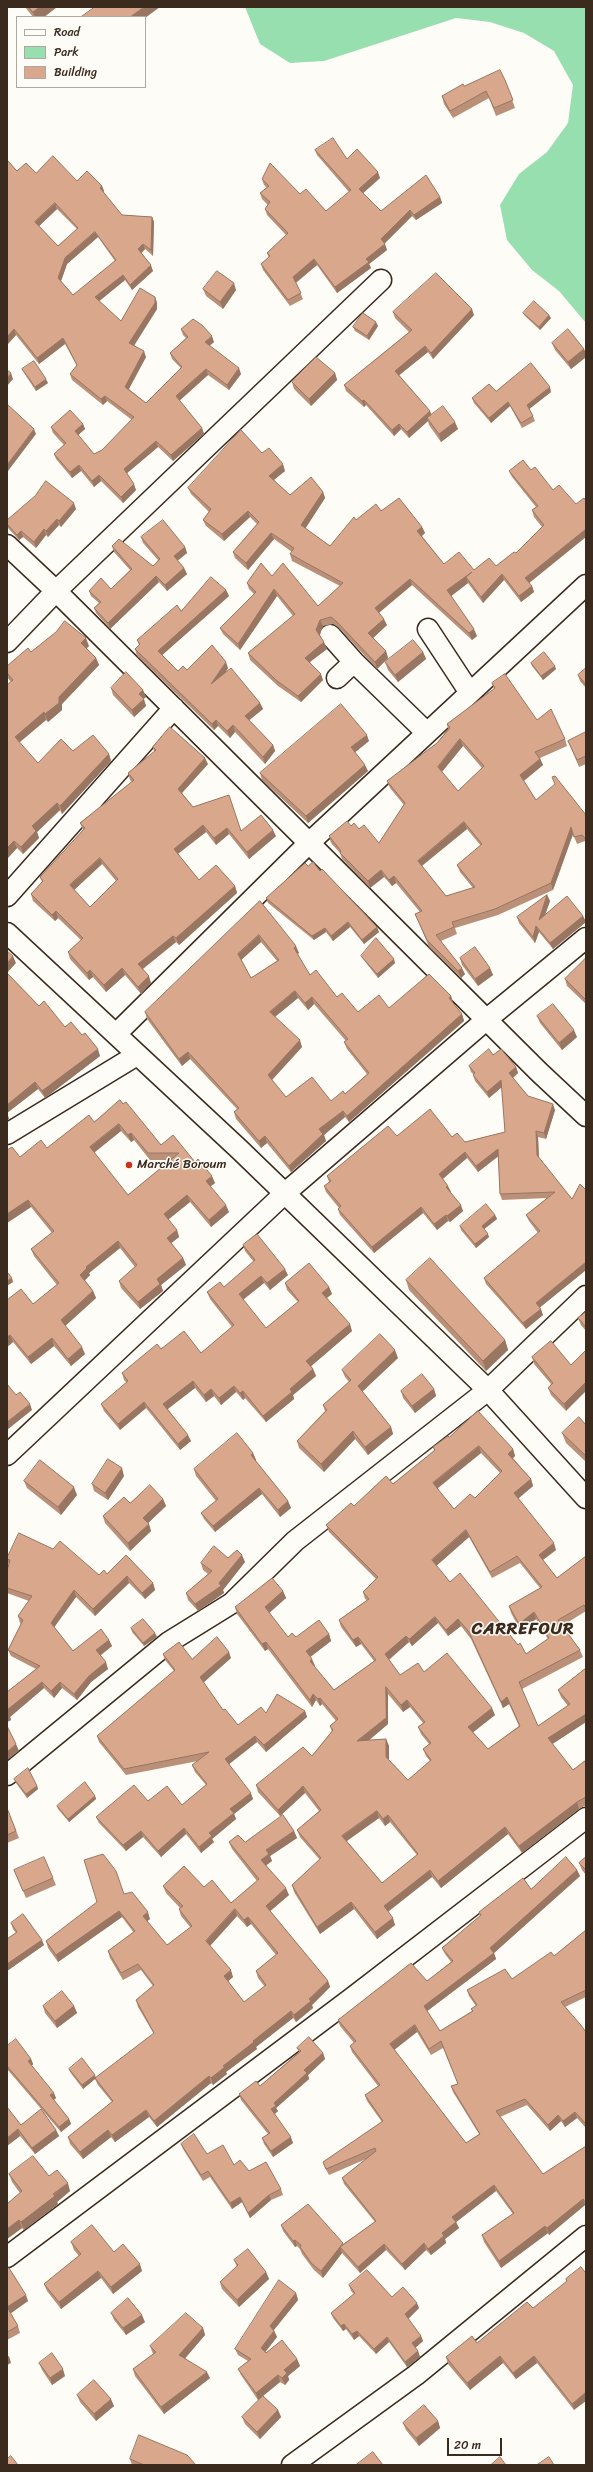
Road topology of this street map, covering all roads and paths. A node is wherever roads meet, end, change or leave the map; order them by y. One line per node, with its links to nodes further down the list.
1 (381, 280): 4 (street)
2 (7, 545): 4 (street)
3 (586, 585): 10 (street)
4 (56, 592): 7 (street); 11 (street)
5 (428, 629): 10 (street)
6 (330, 635): 8 (street)
7 (7, 642)
8 (354, 662): 9 (street); 12 (street)
9 (337, 678)
10 (470, 693): 12 (street)
11 (174, 708): 13 (street); 14 (street)
12 (427, 733): 13 (street)
13 (309, 843): 17 (street); 18 (street)
14 (7, 896)
15 (7, 933): 18 (street)
16 (586, 938): 17 (street)
17 (486, 1020): 20 (street); 22 (street)
18 (116, 1034): 19 (street)
19 (137, 1055): 21 (street); 22 (street)
20 (586, 1116)
21 (7, 1134)
22 (284, 1194): 24 (street); 25 (street)
23 (586, 1296): 24 (street)
24 (488, 1390): 26 (street); 27 (street)
25 (7, 1456)
26 (586, 1498)
27 (7, 1775)
28 (586, 1818): 30 (street)
29 (586, 2236): 31 (street)
30 (7, 2257)
31 (292, 2465)

